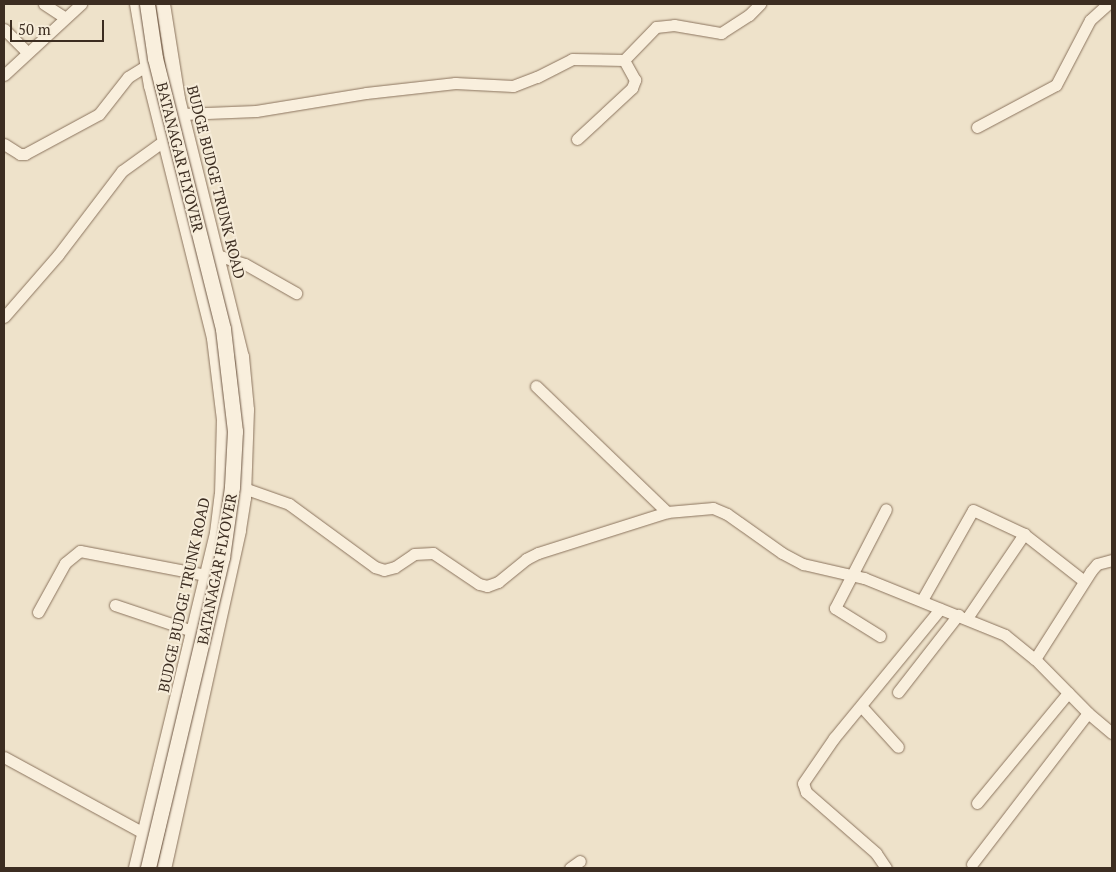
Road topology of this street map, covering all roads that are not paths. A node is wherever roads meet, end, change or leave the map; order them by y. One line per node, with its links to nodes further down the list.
1 (44, 4): 8 (street)
2 (81, 4): 8 (street)
3 (137, 4): 12 (street, BUDGE BUDGE TRUNK ROAD)
4 (147, 4): 52 (main road, BATANAGAR FLYOVER, bridge)
5 (163, 4): 14 (street, BUDGE BUDGE TRUNK ROAD)
6 (760, 4): 11 (street)
7 (1108, 4): 15 (street)
8 (64, 17): 10 (street)
9 (4, 29): 10 (street)
10 (27, 52): 13 (street)
11 (624, 60): 14 (street); 16 (street)
12 (147, 65): 17 (street, BUDGE BUDGE TRUNK ROAD); 18 (street)
13 (4, 75)
14 (182, 114): 19 (street, BUDGE BUDGE TRUNK ROAD)
15 (977, 127)
16 (577, 139)
17 (166, 140): 21 (street); 23 (street, BUDGE BUDGE TRUNK ROAD)
18 (4, 144)
19 (217, 255): 20 (street); 24 (street, BUDGE BUDGE TRUNK ROAD)
20 (296, 293)
21 (4, 317)
22 (536, 386): 26 (street)
23 (223, 480): 24 (street); 29 (street, BUDGE BUDGE TRUNK ROAD)
24 (245, 489): 26 (street); 53 (street, BUDGE BUDGE TRUNK ROAD)
25 (886, 508): 30 (street)
26 (667, 512): 30 (street)
27 (1024, 534): 31 (street); 32 (street); 36 (street)
28 (1112, 560): 31 (street)
29 (206, 575): 35 (street); 37 (street, BUDGE BUDGE TRUNK ROAD)
30 (850, 576): 32 (street); 38 (street)
31 (1084, 581): 39 (street)
32 (922, 600): 34 (street)
33 (114, 605): 37 (street)
34 (940, 609): 36 (street); 42 (street)
35 (38, 612)
36 (963, 617): 39 (street); 40 (street)
37 (196, 632): 48 (street, BUDGE BUDGE TRUNK ROAD)
38 (880, 636)
39 (1035, 658): 41 (street)
40 (898, 692)
41 (1068, 692): 43 (street); 47 (street)
42 (861, 706): 45 (street); 55 (street)
43 (1088, 713): 44 (street); 50 (street)
44 (1112, 733)
45 (898, 747)
46 (4, 758): 48 (street)
47 (977, 803)
48 (145, 834): 51 (street, BUDGE BUDGE TRUNK ROAD)
49 (580, 861): 54 (street)
50 (972, 864)
51 (136, 868)
52 (148, 868)
53 (164, 868)
54 (570, 868)
55 (886, 868)

